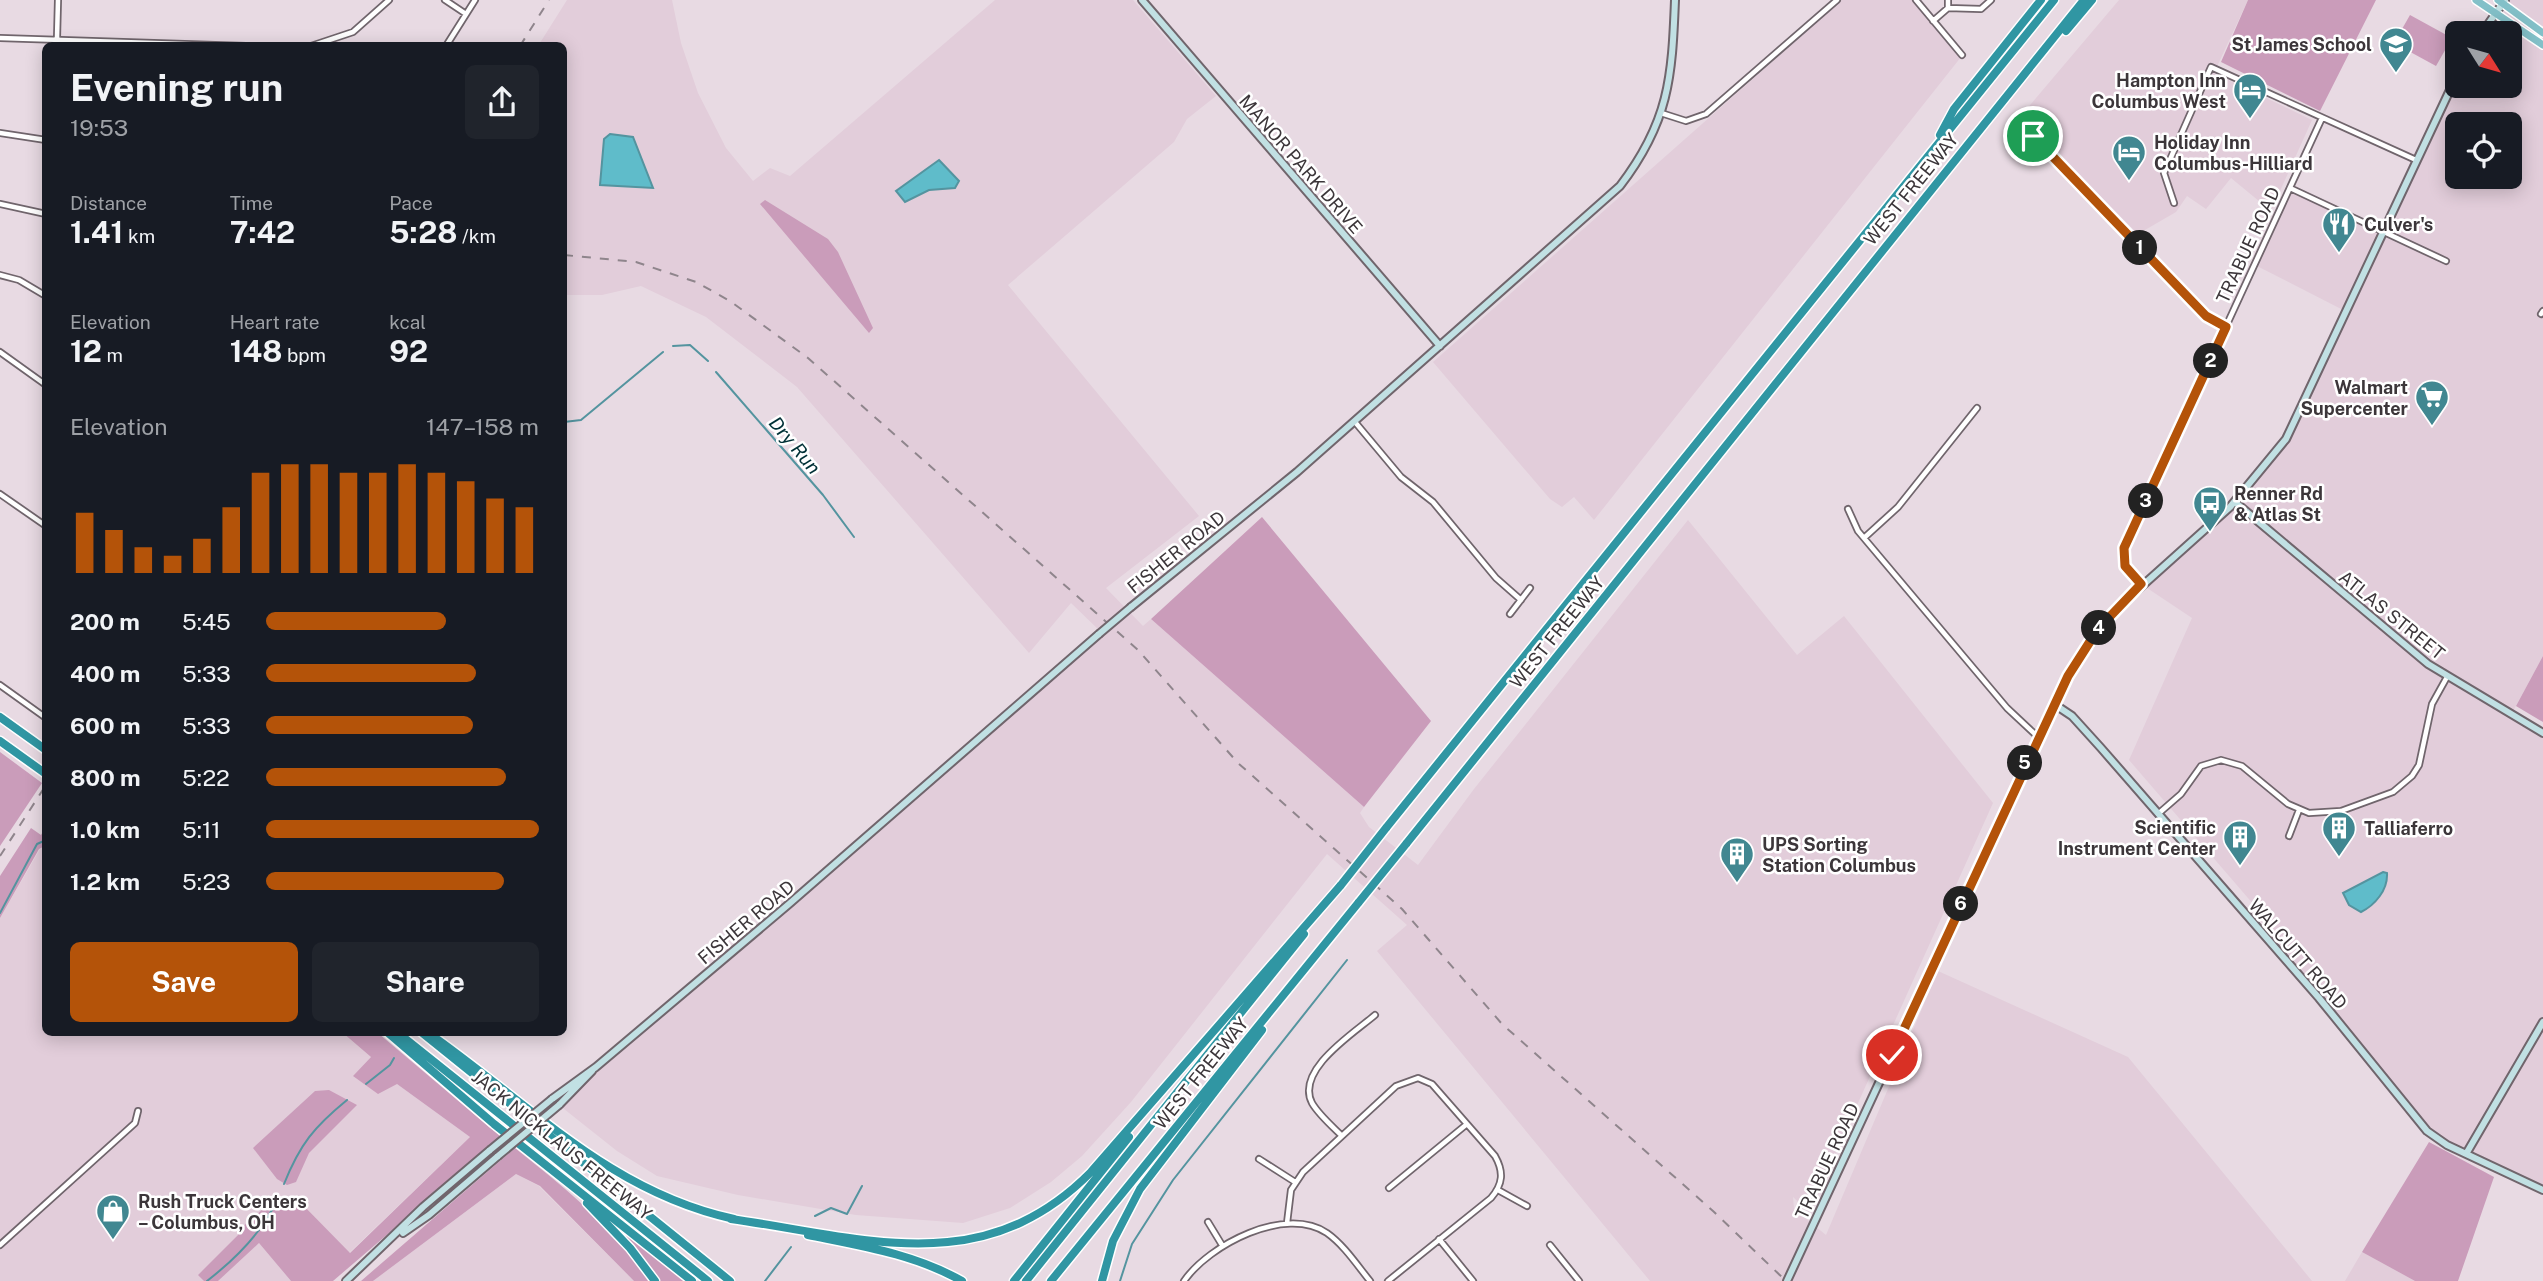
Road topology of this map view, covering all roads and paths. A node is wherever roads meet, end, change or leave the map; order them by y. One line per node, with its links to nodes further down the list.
1 (58, 0): 24 (street)
2 (389, 0): 26 (street)
3 (445, 0): 19 (street)
4 (475, 0): 19 (street)
5 (1142, 0): 47 (main road, MANOR PARK DRIVE)
6 (1675, 0): 31 (main road, FISHER ROAD)
7 (1837, 0): 31 (street)
8 (1916, 0): 20 (street)
9 (1948, 0): 17 (street)
10 (1991, 0): 17 (street)
11 (2041, 0): 36 (highway)
12 (2054, 0): 36 (highway, WEST FREEWAY)
13 (2084, 0): 57 (highway, WEST FREEWAY)
14 (2092, 0): 57 (highway)
15 (2476, 0): 18 (main road)
16 (2501, 1): 18 (main road); 22 (main road)
17 (1948, 8): 20 (street)
18 (2496, 13): 21 (main road); 28 (main road)
19 (466, 14): 27 (street)
20 (1933, 21): 29 (street)
21 (2490, 21)
22 (2543, 33)
23 (0, 38): 24 (street)
24 (57, 38): 25 (street)
25 (152, 42)
26 (322, 42)
27 (448, 42)
28 (2543, 45)
29 (1962, 55)
30 (2446, 98): 37 (main road)
31 (1661, 114): 47 (main road, FISHER ROAD)
32 (2322, 118): 37 (street); 38 (street, TRABUE ROAD); 39 (street)
33 (2028, 131): 46 (street)
34 (0, 133): 35 (street)
35 (42, 139)
36 (1933, 150): 75 (highway, WEST FREEWAY, bridge)
37 (2416, 160): 42 (main road)
38 (2290, 188): 42 (street); 46 (street, TRABUE ROAD)
39 (2174, 203)
40 (0, 204): 41 (street)
41 (42, 214)
42 (2383, 232): 43 (street); 53 (main road)
43 (2446, 261)
44 (0, 275): 45 (street)
45 (42, 294)
46 (2226, 327): 58 (street, TRABUE ROAD)
47 (1440, 346): 51 (main road, FISHER ROAD)
48 (0, 352): 49 (street)
49 (42, 382)
50 (1978, 408): 56 (street)
51 (1355, 422): 60 (street); 84 (main road, FISHER ROAD, bridge)
52 (0, 494): 55 (street)
53 (2235, 502): 58 (main road); 62 (main road, ATLAS STREET)
54 (1848, 509): 56 (street)
55 (42, 523)
56 (1864, 538): 68 (street)
57 (1637, 556): 76 (highway, WEST FREEWAY, bridge)
58 (2141, 584): 64 (main road, TRABUE ROAD)
59 (1530, 588): 60 (street)
60 (1521, 600): 61 (street)
61 (1510, 614)
62 (2447, 677): 67 (main road, ATLAS STREET); 72 (street)
63 (0, 685): 65 (street)
64 (2054, 704): 68 (main road, TRABUE ROAD); 73 (main road, WALCUTT ROAD)
65 (42, 715)
66 (0, 717): 70 (highway)
67 (2543, 733)
68 (2038, 737): 119 (main road, TRABUE ROAD)
69 (0, 741): 71 (highway)
70 (42, 747)
71 (42, 772)
72 (2299, 810): 73 (street); 74 (street)
73 (2158, 814): 88 (main road, WALCUTT ROAD)
74 (2289, 836)
75 (1341, 885): 83 (highway); 111 (highway, WEST FREEWAY)
76 (1278, 1003): 112 (highway, WEST FREEWAY); 113 (highway)
77 (1375, 1014): 87 (street)
78 (2543, 1022): 88 (main road)
79 (392, 1036): 90 (highway)
80 (402, 1036): 107 (highway, JACK NICKLAUS FREEWAY)
81 (426, 1036): 108 (highway, JACK NICKLAUS FREEWAY)
82 (432, 1036): 96 (highway)
83 (1192, 1058): 96 (highway); 110 (highway)
84 (596, 1067): 99 (main road, FISHER ROAD, bridge); 99 (main road, FISHER ROAD, bridge)
85 (138, 1111): 101 (street)
86 (1467, 1124): 87 (street); 92 (street); 93 (street)
87 (1342, 1136): 91 (street)
88 (2466, 1154): 94 (main road, WALCUTT ROAD)
89 (1259, 1159): 91 (street)
90 (560, 1176): 105 (highway); 106 (highway)
91 (1295, 1182): 98 (street)
92 (1389, 1188)
93 (1498, 1190): 95 (street); 100 (street)
94 (2543, 1190)
95 (1527, 1206)
96 (731, 1219): 109 (highway)
97 (1208, 1223): 102 (street)
98 (1287, 1223): 102 (street); 115 (street)
99 (393, 1240): 104 (main road, FISHER ROAD)
100 (1439, 1240): 116 (street); 117 (street)
101 (0, 1245)
102 (1222, 1245): 114 (street)
103 (1550, 1245): 118 (street)
104 (346, 1281)
105 (655, 1281)
106 (692, 1281)
107 (708, 1281)
108 (730, 1281)
109 (962, 1281)
110 (1014, 1281)
111 (1026, 1281)
112 (1053, 1281)
113 (1102, 1281)
114 (1184, 1281)
115 (1370, 1281)
116 (1388, 1281)
117 (1473, 1281)
118 (1579, 1281)
119 (1787, 1281)

